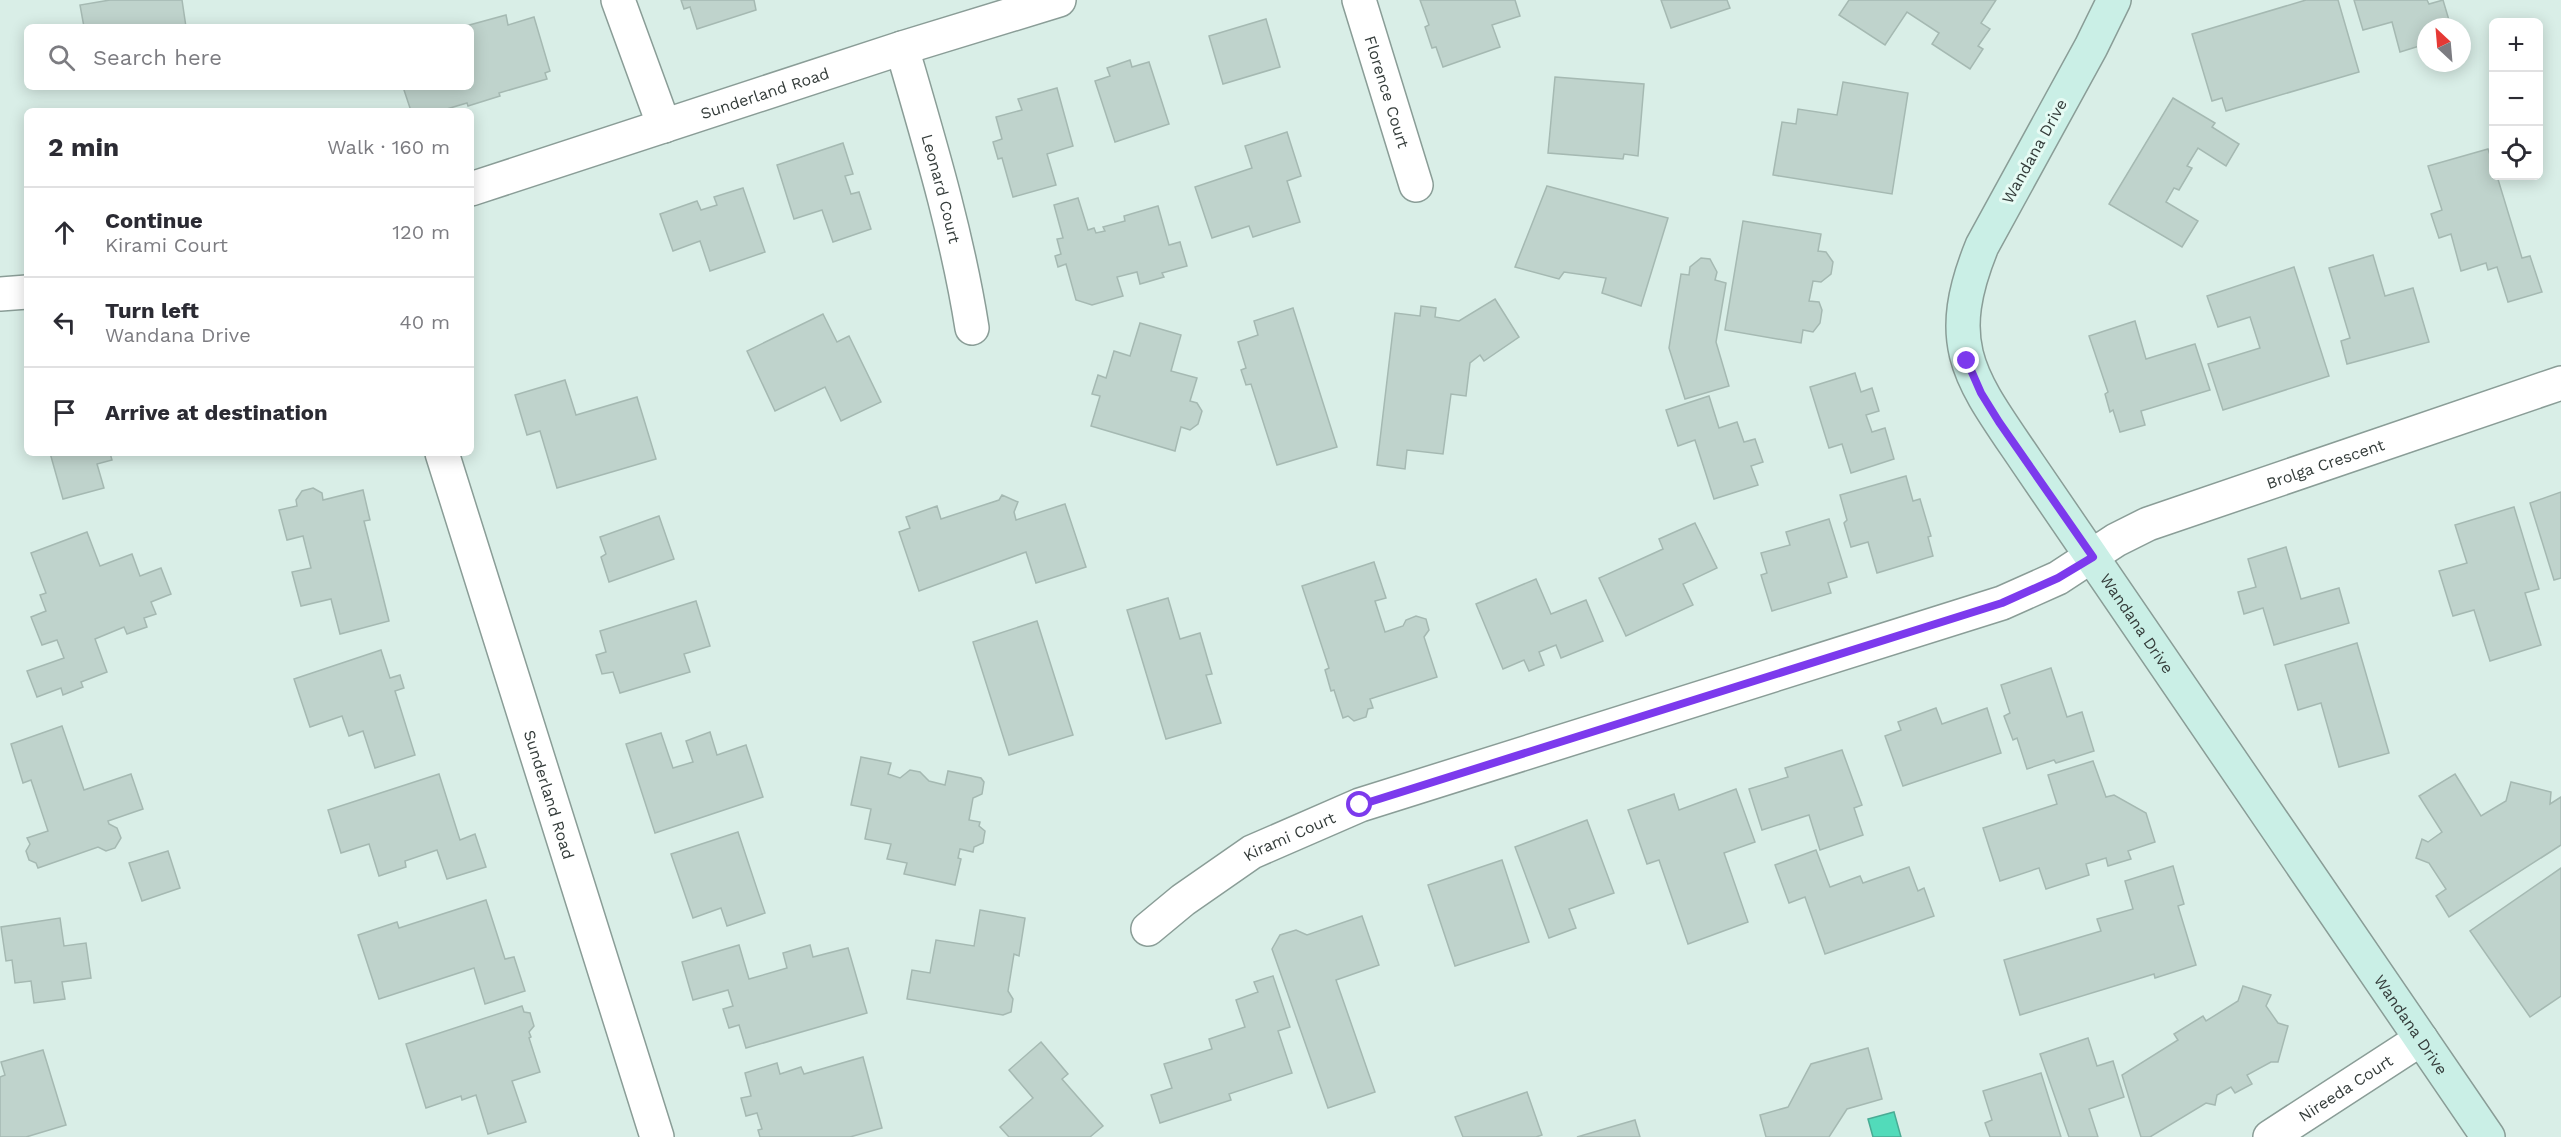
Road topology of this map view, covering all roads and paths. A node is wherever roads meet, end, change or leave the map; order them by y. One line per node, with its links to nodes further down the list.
1 (618, 0): 8 (street)
2 (1059, 0): 7 (street, Sunderland Road)
3 (1359, 0): 9 (street, Florence Court)
4 (2114, 0): 6 (street, Wandana Drive)
5 (2122, 0): 6 (street, Wandana Drive)
6 (2091, 47): 16 (street, Wandana Drive)
7 (902, 48): 8 (street, Sunderland Road); 13 (street, Leonard Court)
8 (664, 126): 10 (street, Sunderland Road)
9 (1416, 185)
10 (474, 188)
11 (24, 292): 12 (street)
12 (0, 294)
13 (972, 328)
14 (2561, 383): 16 (street, Brolga Crescent)
15 (443, 456): 19 (street, Sunderland Road)
16 (2093, 557): 17 (street, Kirami Court); 18 (street, Wandana Drive)
17 (1148, 929)
18 (2421, 1039): 20 (street, Nireeda Court); 21 (street, Wandana Drive)
19 (657, 1137)
20 (2270, 1137)
21 (2488, 1137)

